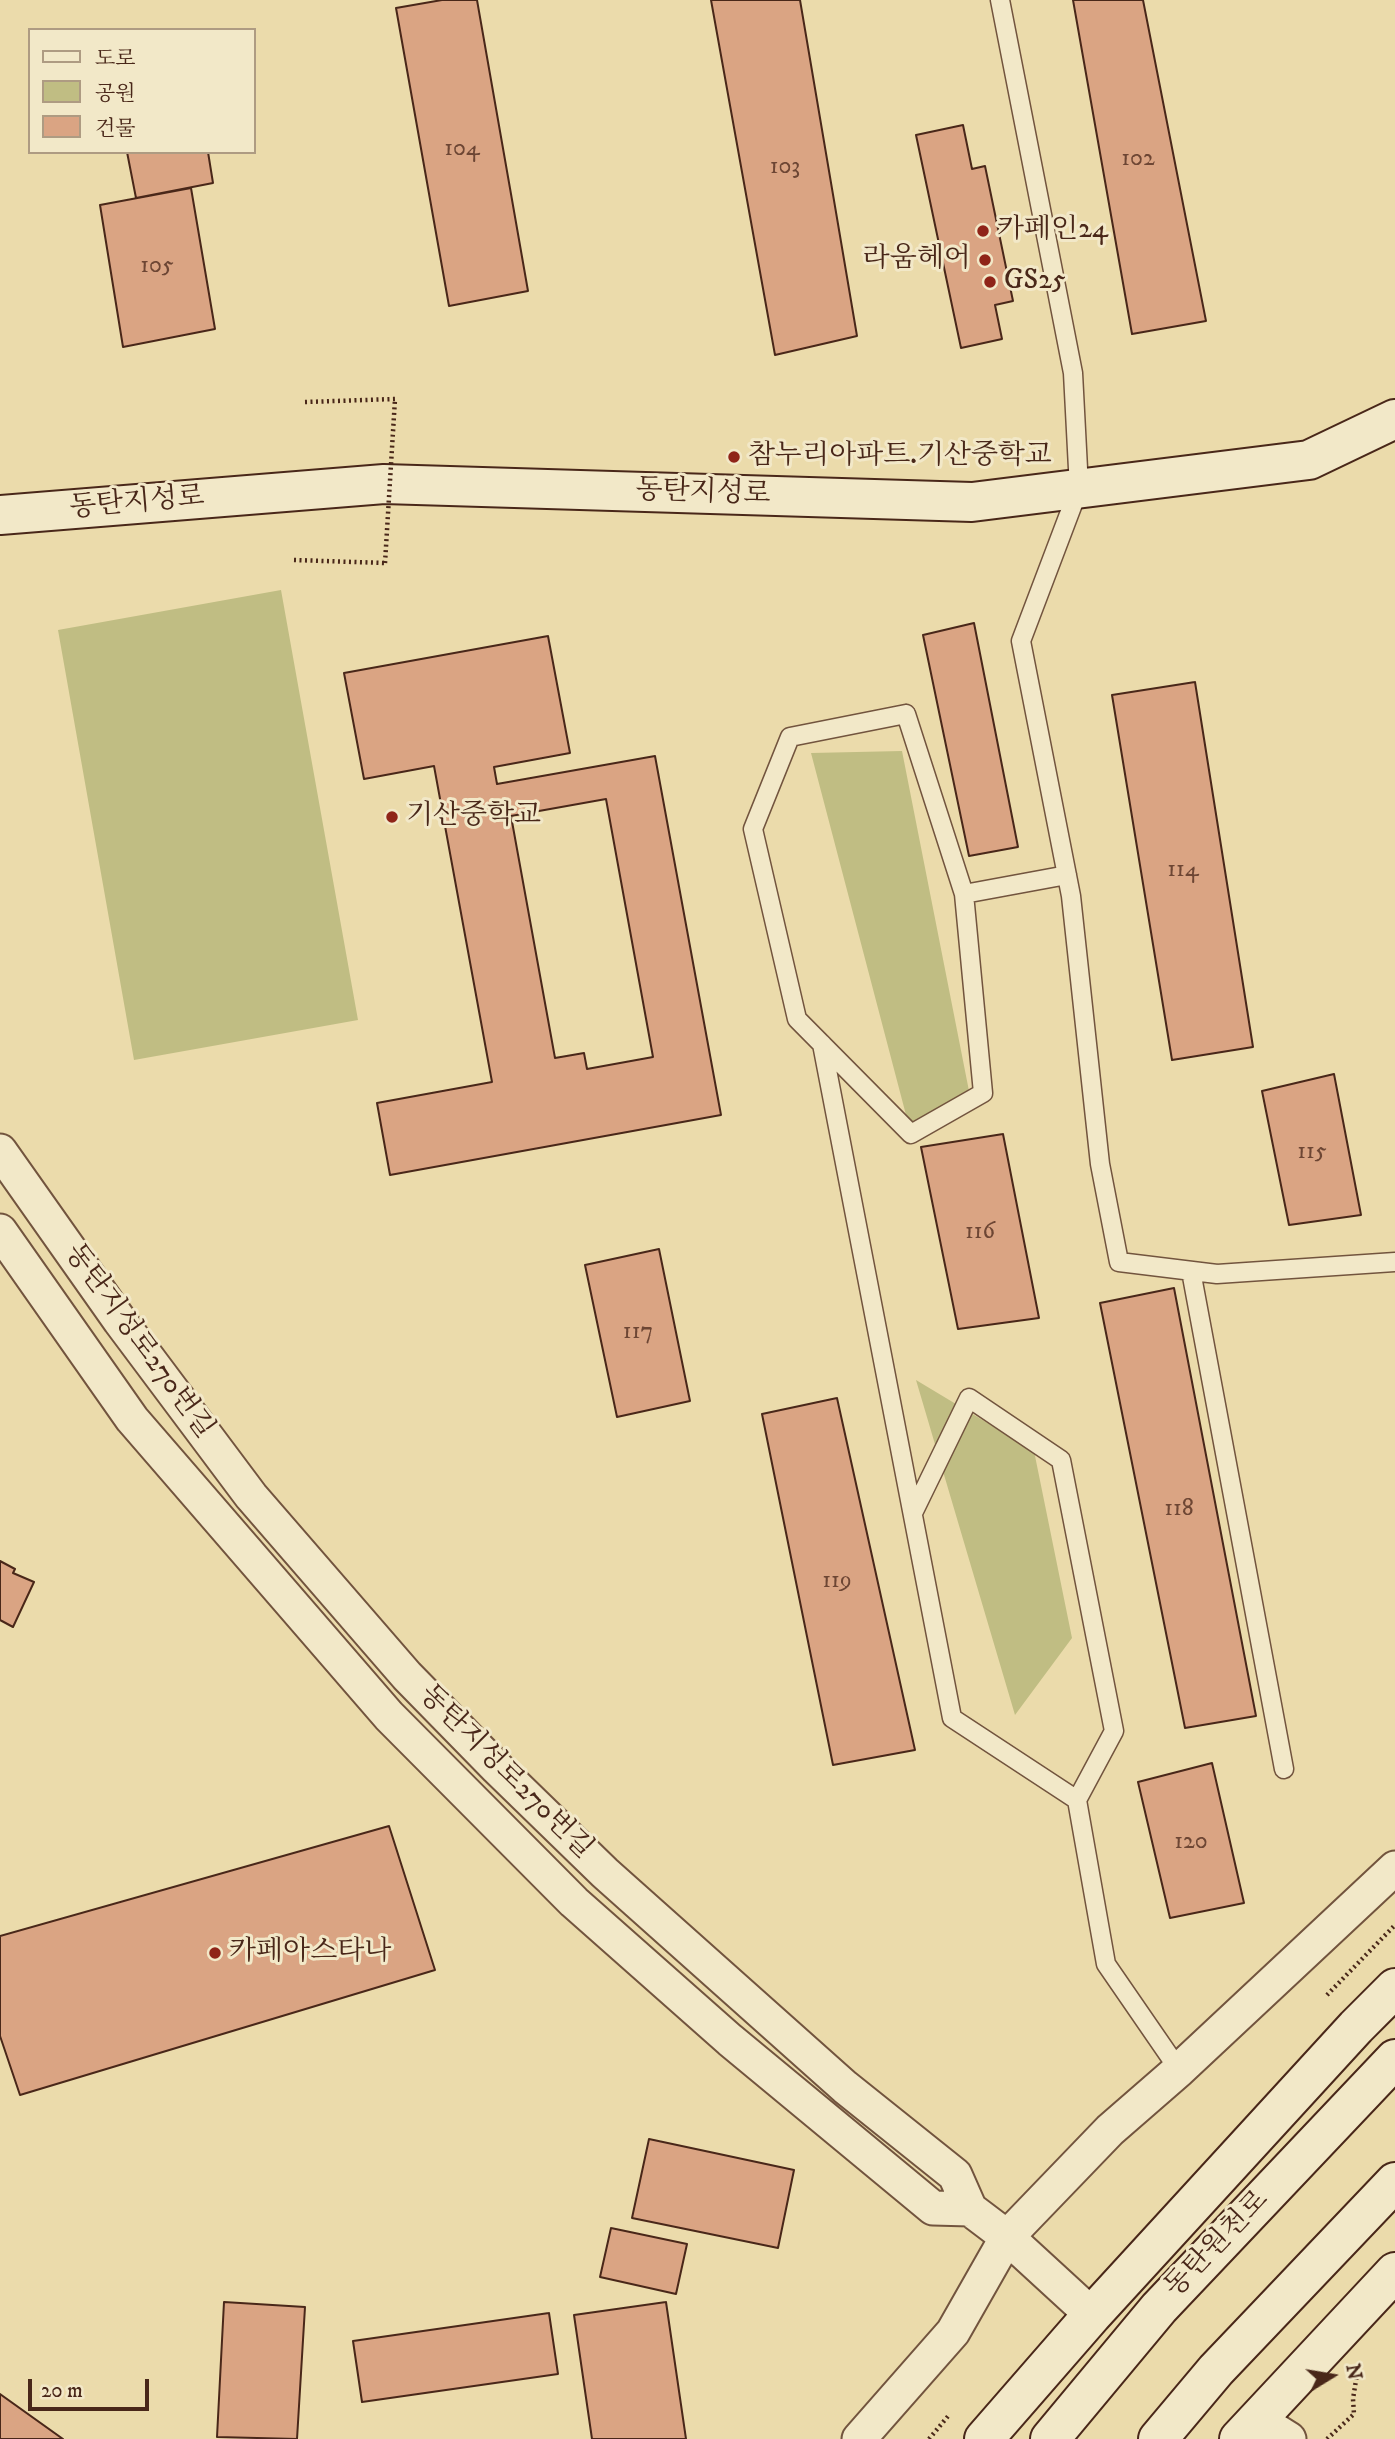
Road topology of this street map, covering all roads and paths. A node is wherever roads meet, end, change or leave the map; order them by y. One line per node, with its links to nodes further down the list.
1 (1000, 0): 4 (lane)
2 (305, 402): 6 (path, bridge)
3 (1395, 419): 4 (main road, 동탄지성로)
4 (1079, 488): 5 (main road, 동탄지성로); 7 (lane)
5 (0, 515)
6 (294, 560)
7 (1067, 875): 8 (lane); 13 (lane)
8 (964, 894): 9 (lane); 9 (lane)
9 (822, 1044): 14 (lane)
10 (0, 1151): 22 (street, 동탄지성로270번길)
11 (0, 1231): 22 (street)
12 (1395, 1262): 13 (lane)
13 (1191, 1271): 15 (lane)
14 (913, 1513): 16 (lane); 16 (lane)
15 (1284, 1769)
16 (1077, 1800): 20 (lane)
17 (1395, 1868): 20 (street)
18 (1395, 1988): 25 (main road)
19 (1395, 2059): 30 (main road, 동탄원천로)
20 (1179, 2070): 23 (street)
21 (1395, 2182): 31 (main road)
22 (971, 2209): 23 (street, 동탄지성로270번길)
23 (1007, 2237): 25 (street, 동탄지성로270번길); 28 (street)
24 (1395, 2272): 27 (main road)
25 (1092, 2315): 29 (main road)
26 (1360, 2367): 32 (path)
27 (1262, 2432)
28 (859, 2439)
29 (984, 2439)
30 (1050, 2439)
31 (1158, 2439)
32 (1327, 2439)

